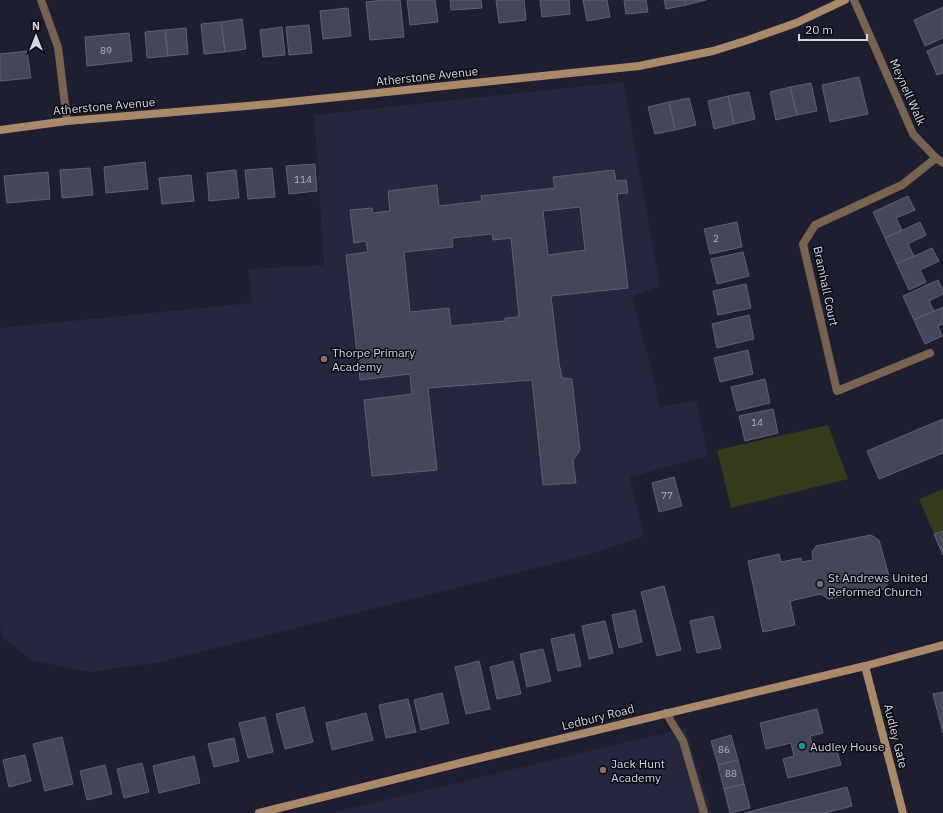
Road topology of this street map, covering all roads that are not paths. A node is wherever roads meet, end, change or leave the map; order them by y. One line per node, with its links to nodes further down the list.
1 (41, 0): 4 (street)
2 (845, 0): 4 (street, Atherstone Avenue)
3 (854, 0): 6 (street, Meynell Walk)
4 (67, 121): 5 (street, Atherstone Avenue)
5 (0, 130)
6 (936, 158): 7 (street, Meynell Walk); 8 (street, Bramhall Court)
7 (943, 163)
8 (930, 353)
9 (943, 646): 10 (street, Ledbury Road)
10 (865, 666): 11 (street, Ledbury Road); 14 (street, Audley Gate)
11 (666, 713): 12 (street, Ledbury Road); 13 (street)
12 (258, 813)
13 (704, 813)
14 (903, 813)

